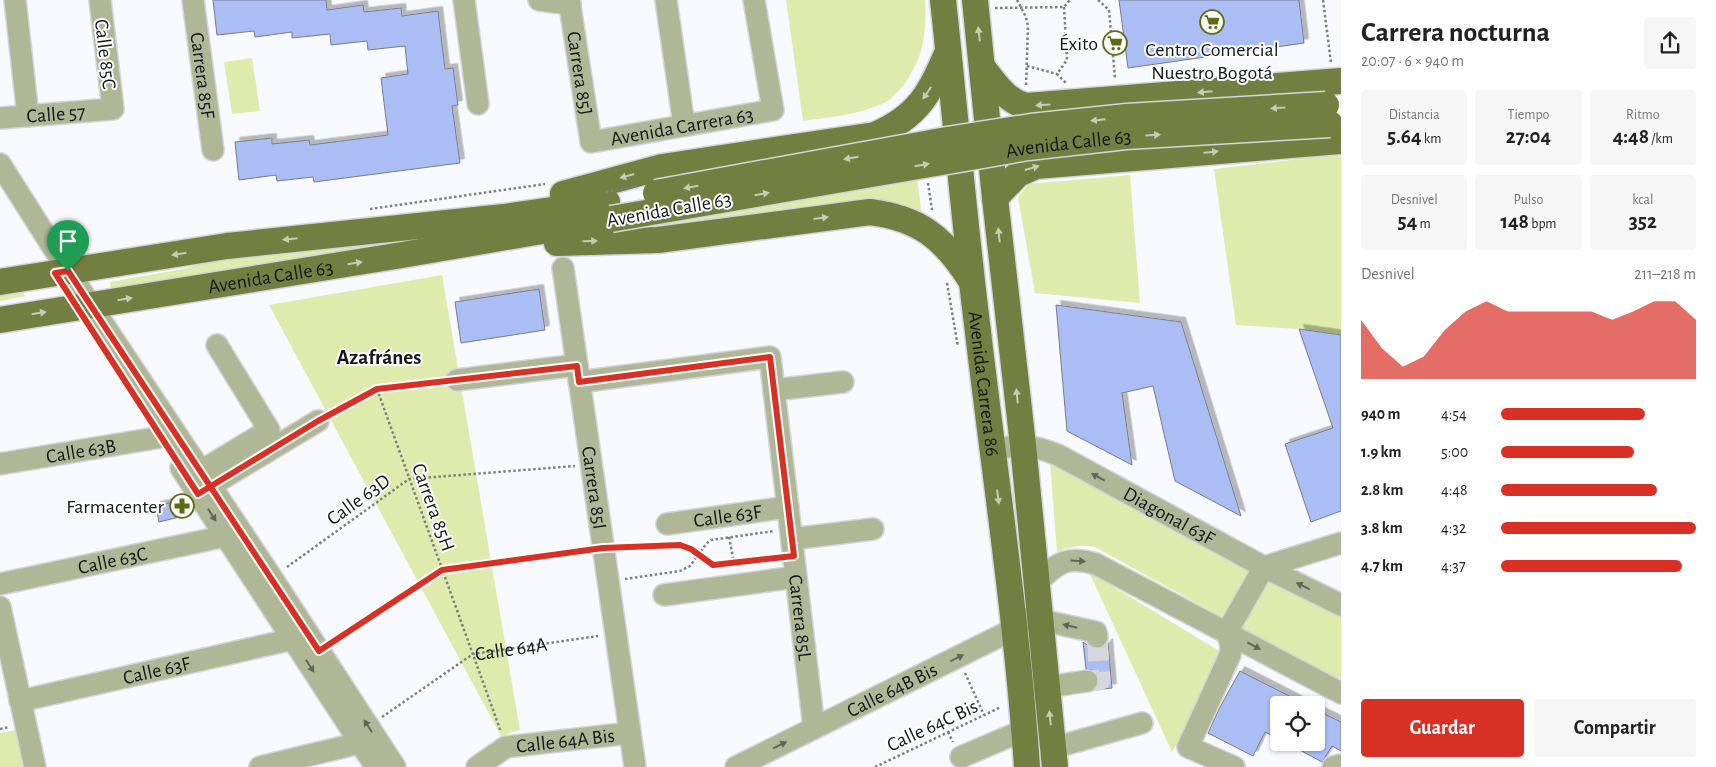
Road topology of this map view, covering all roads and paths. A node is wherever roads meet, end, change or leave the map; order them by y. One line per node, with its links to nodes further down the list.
1 (15, 0): 27 (street)
2 (100, 0): 26 (street, Calle 85C)
3 (193, 0): 32 (street, Carrera 85F)
4 (464, 0): 25 (street)
5 (539, 0): 13 (street)
6 (666, 0): 30 (street)
7 (754, 0): 30 (street, Avenida Carrera 63)
8 (943, 0): 17 (main road, Avenida Carrera 86)
9 (1017, 0): 16 (path)
10 (1070, 0): 15 (path)
11 (1098, 0): 23 (path)
12 (1323, 0): 21 (path)
13 (570, 2): 31 (street, Carrera 85J)
14 (984, 4): 16 (path); 19 (main road, Avenida Carrera 86, one-way to 14)
15 (1064, 7): 16 (path); 20 (path)
16 (1021, 8): 18 (path)
17 (948, 49): 39 (main road, one-way to 39); 43 (main road, Avenida Carrera 86)
18 (1027, 66): 20 (path); 24 (path)
19 (983, 68): 21 (main road, one-way to 19); 36 (main road, Avenida Carrera 86)
20 (1056, 74): 22 (path)
21 (1337, 76)
22 (1070, 86)
23 (1116, 87)
24 (1026, 92)
25 (478, 104)
26 (113, 109): 27 (street, Calle 57)
27 (28, 116): 28 (street, Calle 57)
28 (0, 118)
29 (1336, 120): 36 (main road, one-way to 29); 38 (main road, Avenida Calle 63, bridge)
30 (684, 125): 31 (street, Avenida Carrera 63)
31 (591, 142)
32 (213, 150)
33 (0, 164): 42 (street)
34 (548, 184): 37 (path)
35 (0, 186): 42 (street)
36 (995, 198): 55 (main road, Avenida Carrera 86, one-way to 36)
37 (367, 210)
38 (610, 210): 39 (main road, Avenida Calle 63); 40 (main road, Avenida Calle 63)
39 (391, 228): 42 (main road, Avenida Calle 63, one-way to 42)
40 (402, 255): 43 (main road, one-way to 43); 45 (main road, Avenida Calle 63, one-way to 40)
41 (563, 268): 48 (street, Carrera 85I)
42 (61, 272): 44 (main road, Avenida Calle 63); 45 (street)
43 (971, 280): 56 (main road, Avenida Carrera 86)
44 (0, 282)
45 (84, 306): 46 (main road, Avenida Calle 63, one-way to 45); 54 (street); 60 (street)
46 (0, 320)
47 (218, 345): 60 (street)
48 (578, 374): 49 (street); 52 (street, Carrera 85L); 58 (street, Carrera 85I)
49 (457, 380): 51 (path)
50 (843, 382): 52 (street)
51 (377, 389): 53 (path); 59 (path, Carrera 85H)
52 (774, 390): 61 (street, Carrera 85L)
53 (318, 421): 60 (street)
54 (162, 437): 57 (street, Calle 63B); 60 (street)
55 (1023, 445): 56 (street, Diagonal 63F); 71 (street, Diagonal 63F, one-way to 55); 78 (main road, Avenida Carrera 86)
56 (992, 449): 81 (main road, Avenida Carrera 86, one-way to 81)
57 (0, 464)
58 (591, 464): 59 (path, Calle 63D); 68 (street, Carrera 85I)
59 (409, 479): 72 (path, Carrera 85H); 73 (path, Calle 63D)
60 (203, 483): 64 (street, one-way to 64); 73 (street)
61 (788, 507): 62 (street, Calle 63F); 66 (street, Carrera 85L)
62 (666, 524)
63 (873, 529): 66 (street)
64 (226, 536): 76 (street, Calle 63C); 85 (street)
65 (729, 537): 66 (path); 69 (path); 70 (path)
66 (792, 541): 70 (path); 74 (street, Carrera 85L)
67 (1341, 543): 71 (street)
68 (603, 548): 69 (path); 72 (path); 75 (street, Carrera 85I)
69 (699, 555): 70 (path); 75 (path)
70 (734, 564)
71 (1264, 567): 79 (street, Diagonal 63F, one-way to 71); 82 (street)
72 (442, 570): 86 (path); 87 (path, Carrera 85H)
73 (270, 575): 86 (street)
74 (796, 577): 77 (street); 96 (street, Carrera 85L)
75 (608, 581): 83 (street, Carrera 85I)
76 (0, 584)
77 (664, 595)
78 (1038, 601): 81 (street, Calle 64B Bis); 82 (street, one-way to 82); 84 (street, one-way to 78); 90 (main road, Avenida Carrera 86)
79 (1341, 605)
80 (0, 607): 92 (street)
81 (1014, 629): 88 (street, Calle 64B Bis); 97 (main road, Avenida Carrera 86)
82 (1227, 632): 91 (street, one-way to 91); 113 (street)
83 (616, 634): 87 (path, Calle 64A); 98 (street, Carrera 85I)
84 (1096, 637)
85 (293, 639): 92 (street, Calle 63F); 99 (street, one-way to 99)
86 (319, 651): 99 (street, one-way to 86)
87 (472, 654): 99 (path, Calle 64A); 100 (path, Carrera 85H)
88 (957, 658): 94 (path); 96 (street, Calle 64B Bis, one-way to 88)
89 (1088, 681): 90 (street)
90 (1047, 687): 102 (main road, Avenida Carrera 86, one-way to 90)
91 (1341, 693)
92 (20, 701): 104 (street)
93 (1002, 707): 94 (path, Calle 64C Bis)
94 (984, 715): 111 (path, Calle 64C Bis)
95 (1142, 724): 102 (street)
96 (814, 728): 110 (street, Calle 64B Bis, one-way to 96)
97 (1024, 730): 101 (street); 112 (main road, Avenida Carrera 86)
98 (630, 733): 100 (street, Calle 64A Bis); 109 (street, Carrera 85I)
99 (364, 735): 105 (street); 106 (street); 107 (street)
100 (506, 748): 108 (street, Calle 64A Bis)
101 (961, 757)
102 (1054, 758)
103 (1341, 765): 114 (street)
104 (35, 767)
105 (260, 767)
106 (376, 767)
107 (395, 767)
108 (477, 767)
109 (635, 767)
110 (736, 767)
111 (875, 767)
112 (1026, 767)
113 (1234, 767)
114 (1333, 767)

